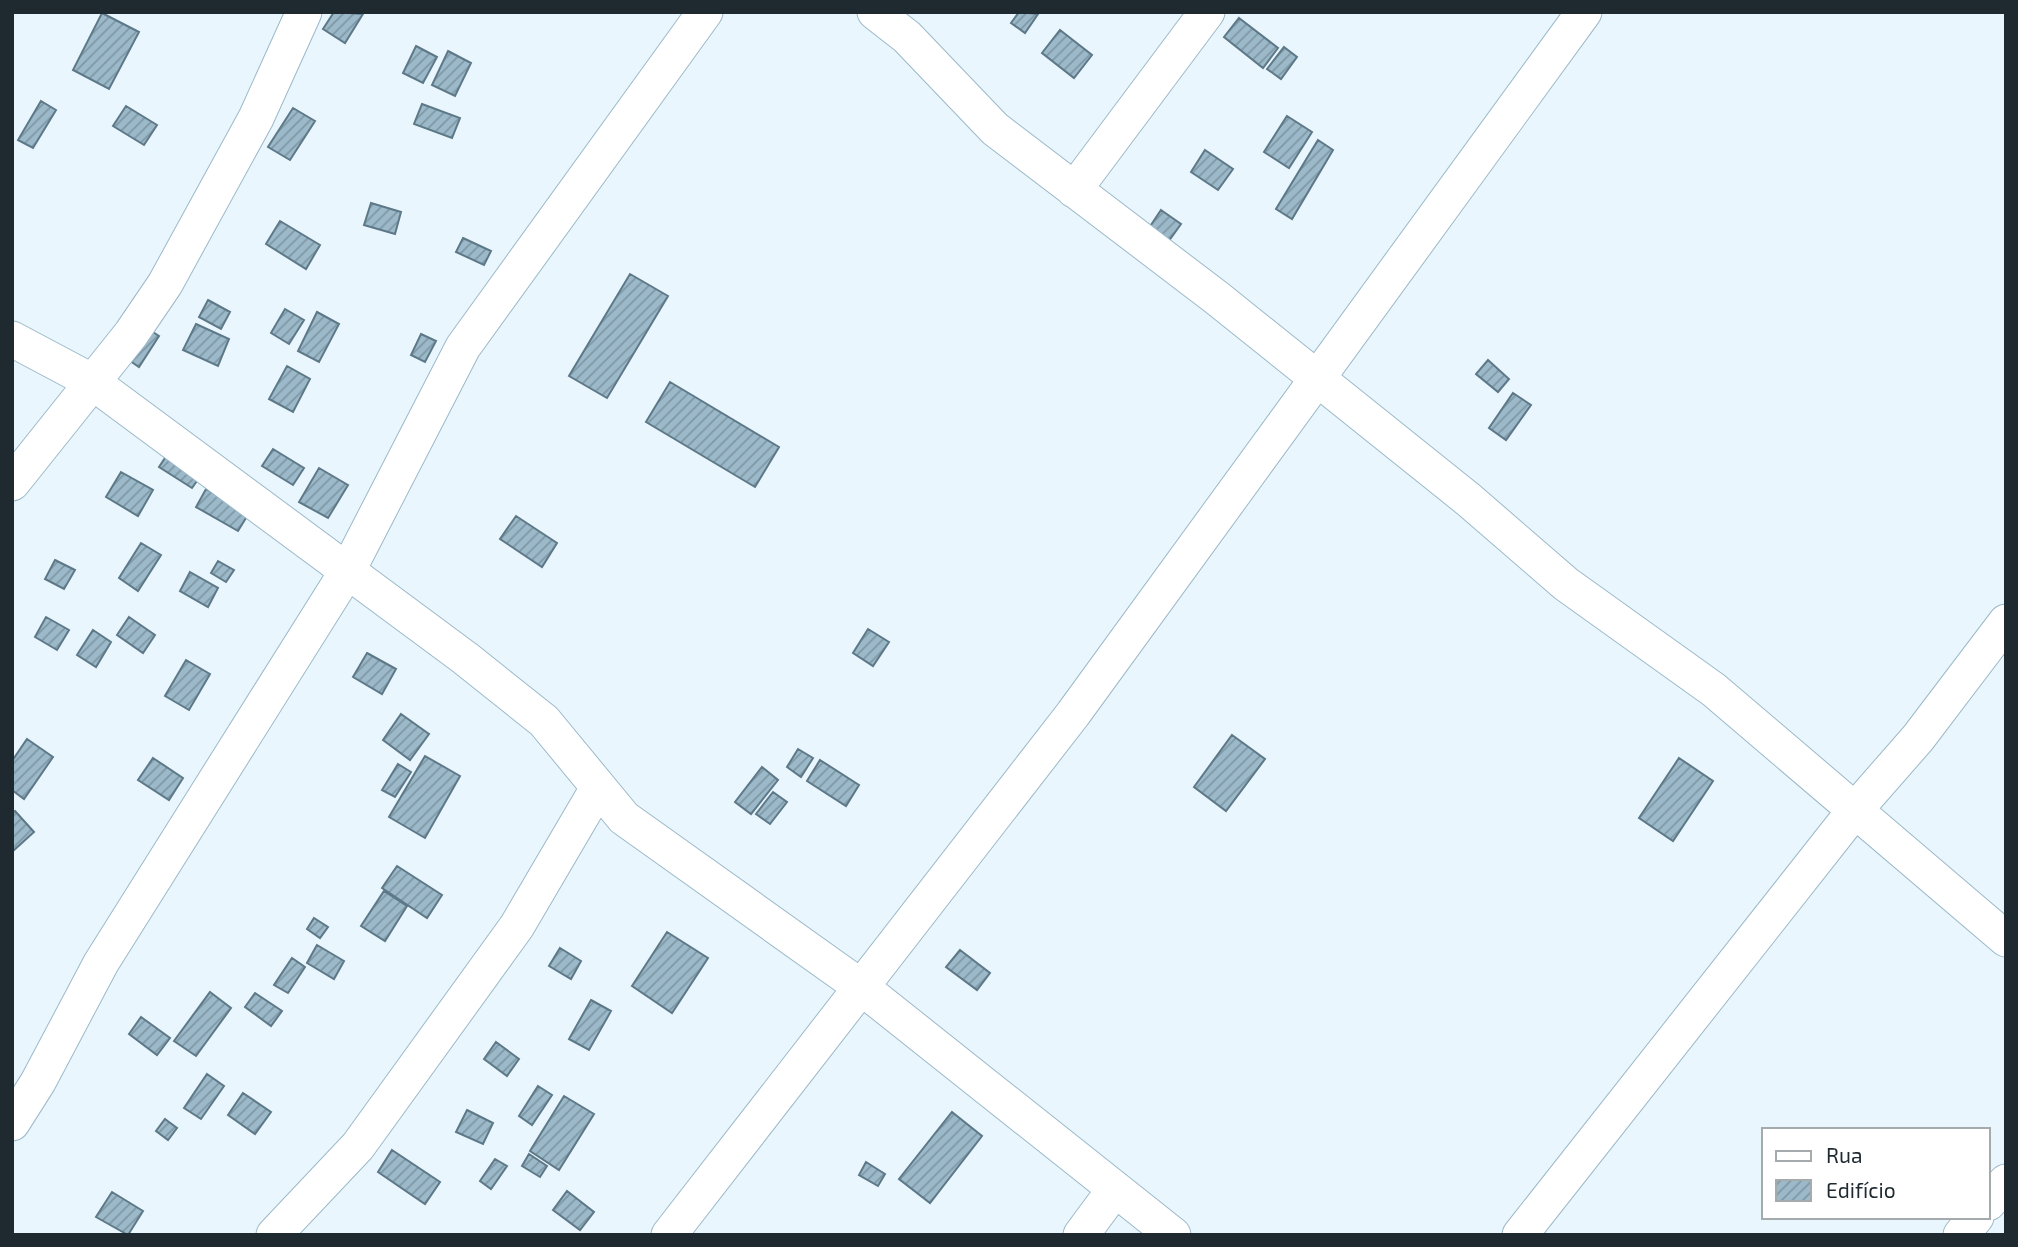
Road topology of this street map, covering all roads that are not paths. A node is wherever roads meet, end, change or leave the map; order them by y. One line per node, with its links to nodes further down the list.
1 (304, 12): 9 (street)
2 (705, 12): 11 (street)
3 (875, 12): 6 (street)
4 (1207, 12): 6 (street)
5 (1584, 12): 8 (street)
6 (1074, 190): 8 (street)
7 (12, 338): 9 (street)
8 (1318, 379): 14 (street); 16 (street)
9 (91, 381): 10 (street); 11 (street)
10 (12, 483)
11 (348, 570): 13 (street); 17 (street)
12 (2006, 622): 14 (street)
13 (598, 788): 16 (street); 22 (street)
14 (1856, 810): 15 (street); 26 (street)
15 (2006, 939)
16 (861, 987): 19 (street); 23 (street)
17 (12, 1123)
18 (2006, 1182): 20 (street)
19 (1115, 1189): 24 (street); 25 (street)
20 (1990, 1201)
21 (1974, 1219): 27 (street)
22 (274, 1235)
23 (668, 1235)
24 (1081, 1235)
25 (1173, 1235)
26 (1520, 1235)
27 (1961, 1235)

